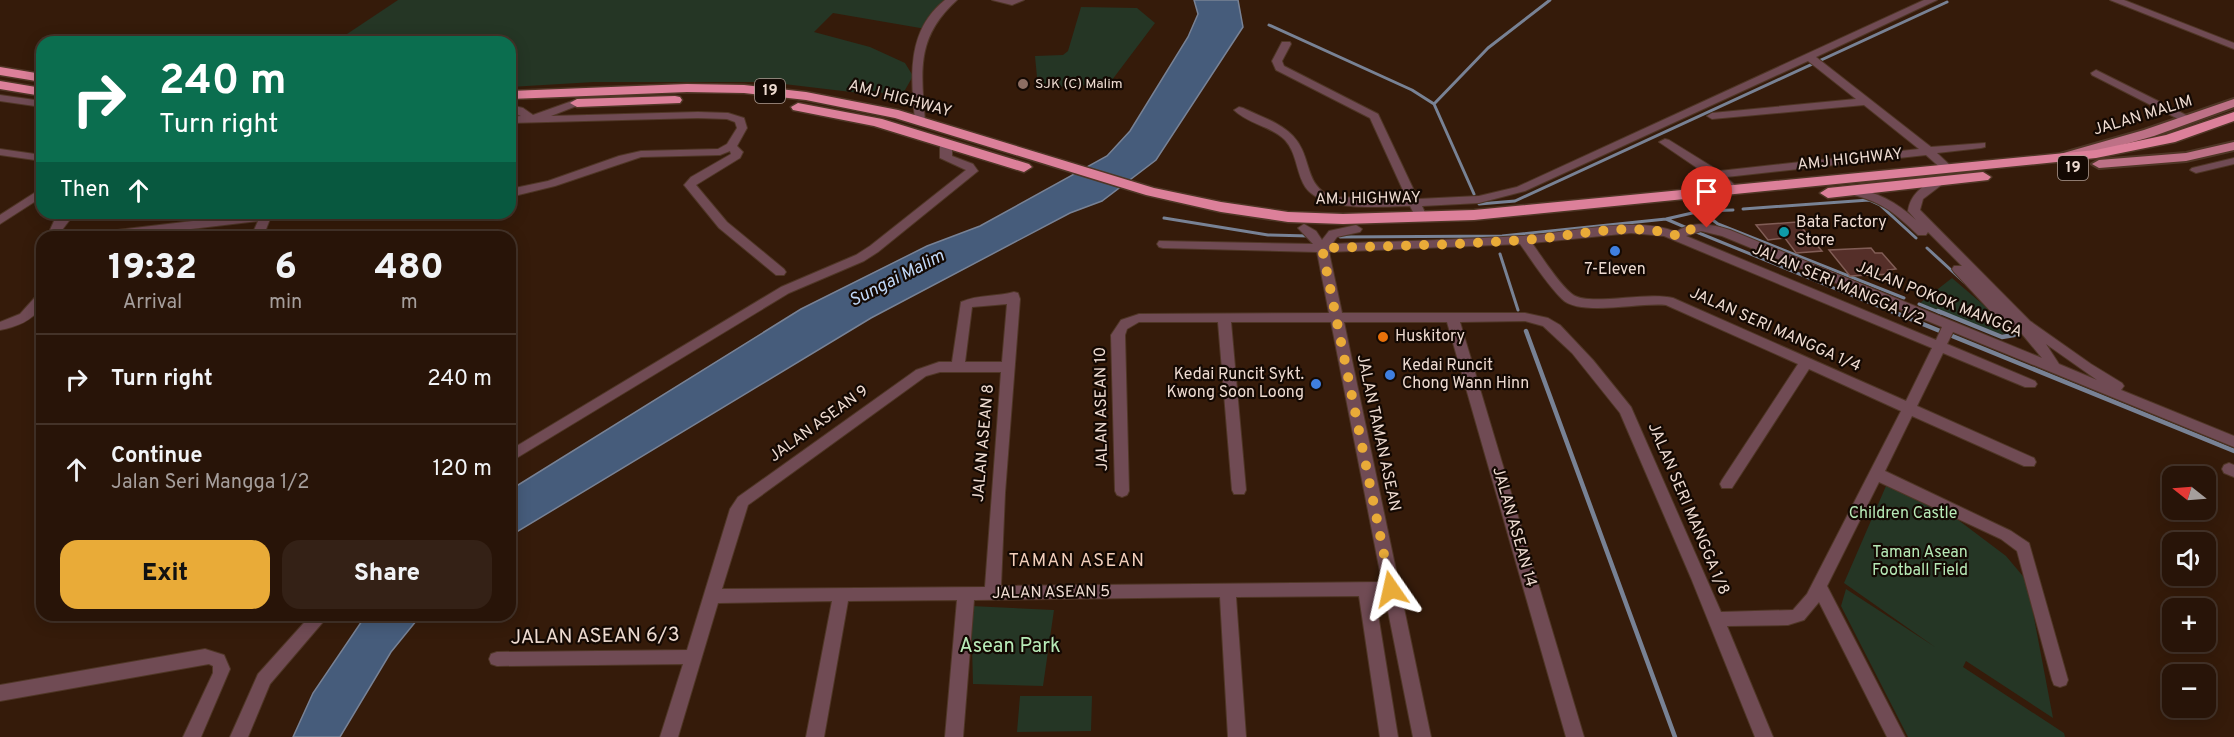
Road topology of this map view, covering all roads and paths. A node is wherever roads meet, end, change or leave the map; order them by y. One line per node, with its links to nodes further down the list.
1 (952, 0): 27 (street)
2 (997, 0): 3 (street)
3 (1019, 0)
4 (1932, 0): 8 (street)
5 (2115, 0): 7 (street)
6 (1286, 44): 51 (street)
7 (2234, 46)
8 (1814, 60): 16 (street); 51 (street)
9 (0, 71): 11 (highway)
10 (2096, 73): 29 (street)
11 (36, 77)
12 (0, 85): 13 (highway)
13 (36, 91)
14 (516, 95): 27 (highway, AMJ HIGHWAY / 19)
15 (0, 98): 17 (street)
16 (1867, 102): 23 (street); 35 (street)
17 (36, 103)
18 (575, 103): 20 (highway, AMJ HIGHWAY / 19); 25 (street); 31 (highway, AMJ HIGHWAY / 19)
19 (2234, 103): 29 (main road, JALAN MALIM)
20 (516, 107)
21 (516, 109): 25 (street)
22 (1239, 110): 51 (street)
23 (1712, 116)
24 (2234, 116): 29 (highway, AMJ HIGHWAY / 19)
25 (532, 119): 26 (street); 33 (street)
26 (516, 120)
27 (920, 121): 38 (highway, AMJ HIGHWAY / 19)
28 (2234, 129): 29 (highway, AMJ HIGHWAY / 19)
29 (2196, 131): 41 (highway, AMJ HIGHWAY / 19); 42 (highway, AMJ HIGHWAY / 19)
30 (1665, 141): 44 (street)
31 (946, 144): 38 (highway, AMJ HIGHWAY / 19); 81 (street)
32 (1981, 145): 35 (street)
33 (731, 146): 48 (street); 64 (street)
34 (2234, 146): 41 (main road, JALAN MALIM)
35 (1929, 152): 42 (street); 44 (street)
36 (6, 153): 37 (street); 39 (street)
37 (36, 157)
38 (1018, 159): 50 (highway, AMJ HIGHWAY / 19)
39 (0, 161)
40 (2234, 161): 43 (street)
41 (2099, 164): 45 (highway, AMJ HIGHWAY / 19)
42 (1948, 169): 46 (highway, AMJ HIGHWAY / 19)
43 (2196, 170)
44 (1717, 175): 46 (street)
45 (1938, 183): 47 (highway, AMJ HIGHWAY / 19); 69 (street, JALAN POKOK MANGGA)
46 (1734, 190): 52 (highway, AMJ HIGHWAY / 19)
47 (1850, 191): 57 (highway, AMJ HIGHWAY / 19); 69 (street, JALAN POKOK MANGGA)
48 (516, 192)
49 (36, 196): 54 (street)
50 (1148, 197): 52 (highway, AMJ HIGHWAY / 19); 56 (highway, AMJ HIGHWAY / 19)
51 (1412, 201): 52 (street)
52 (1421, 217)
53 (247, 219): 55 (street)
54 (0, 220)
55 (203, 224): 58 (street); 59 (street)
56 (1304, 228): 57 (highway, AMJ HIGHWAY / 19); 63 (street)
57 (1356, 230): 63 (street)
58 (166, 231)
59 (198, 231)
60 (1682, 233): 61 (street, JALAN SERI MANGGA 1/2); 71 (street, JALAN SERI MANGGA 1/2); 71 (street, JALAN POKOK MANGGA)
61 (1523, 240): 63 (street, JALAN SERI MANGGA 1/2); 73 (street, JALAN SERI MANGGA 1/4)
62 (1163, 244): 63 (street, JALAN SERI MANGGA 1/2)
63 (1322, 248): 67 (street, JALAN TAMAN ASEAN)
64 (780, 272)
65 (36, 305): 70 (street)
66 (1452, 317): 67 (street); 95 (street, JALAN SERI MANGGA 1/8); 109 (street, JALAN ASEAN 14)
67 (1336, 318): 68 (street); 88 (street, JALAN TAMAN ASEAN)
68 (1224, 319): 85 (street); 86 (street, JALAN ASEAN 10)
69 (2019, 323): 72 (street); 75 (street, JALAN POKOK MANGGA); 79 (street)
70 (0, 326)
71 (1946, 335): 72 (street, JALAN POKOK MANGGA); 77 (street, JALAN SERI MANGGA 1/2); 78 (street)
72 (1987, 340): 75 (street, JALAN POKOK MANGGA)
73 (1805, 364): 78 (street, JALAN SERI MANGGA 1/4); 84 (street)
74 (958, 366): 76 (street, JALAN ASEAN 9); 76 (street, JALAN ASEAN 8); 91 (street, JALAN ASEAN 9)
75 (2053, 366): 79 (street, JALAN POKOK MANGGA)
76 (1009, 367): 92 (street, JALAN ASEAN 8)
77 (2030, 384)
78 (1908, 409): 82 (street, JALAN SERI MANGGA 1/4); 83 (street)
79 (2183, 420): 80 (street, JALAN POKOK MANGGA)
80 (2234, 442)
81 (516, 453)
82 (2029, 462)
83 (1877, 474): 87 (street); 99 (street)
84 (1727, 484)
85 (1239, 490)
86 (1122, 492)
87 (1819, 586): 95 (street); 111 (street)
88 (1391, 589): 89 (street, JALAN ASEAN 5); 108 (street, JALAN TAMAN ASEAN)
89 (1366, 590): 90 (street, JALAN ASEAN 5); 107 (street)
90 (1228, 591): 92 (street, JALAN ASEAN 5); 106 (street)
91 (713, 593): 94 (street, JALAN ASEAN 5); 97 (street, JALAN ASEAN 9)
92 (993, 593): 93 (street, JALAN ASEAN 5)
93 (966, 594): 94 (street, JALAN ASEAN 5); 105 (street)
94 (841, 595): 104 (street)
95 (1716, 619): 110 (street, JALAN SERI MANGGA 1/8)
96 (316, 621): 102 (street)
97 (693, 657): 98 (street, JALAN ASEAN 6/3); 103 (street, JALAN ASEAN 9)
98 (497, 659)
99 (2060, 680)
100 (0, 693): 101 (street)
101 (192, 737)
102 (240, 737)
103 (669, 737)
104 (815, 737)
105 (954, 737)
106 (1237, 737)
107 (1389, 737)
108 (1422, 737)
109 (1575, 737)
110 (1764, 737)
111 (1896, 737)

